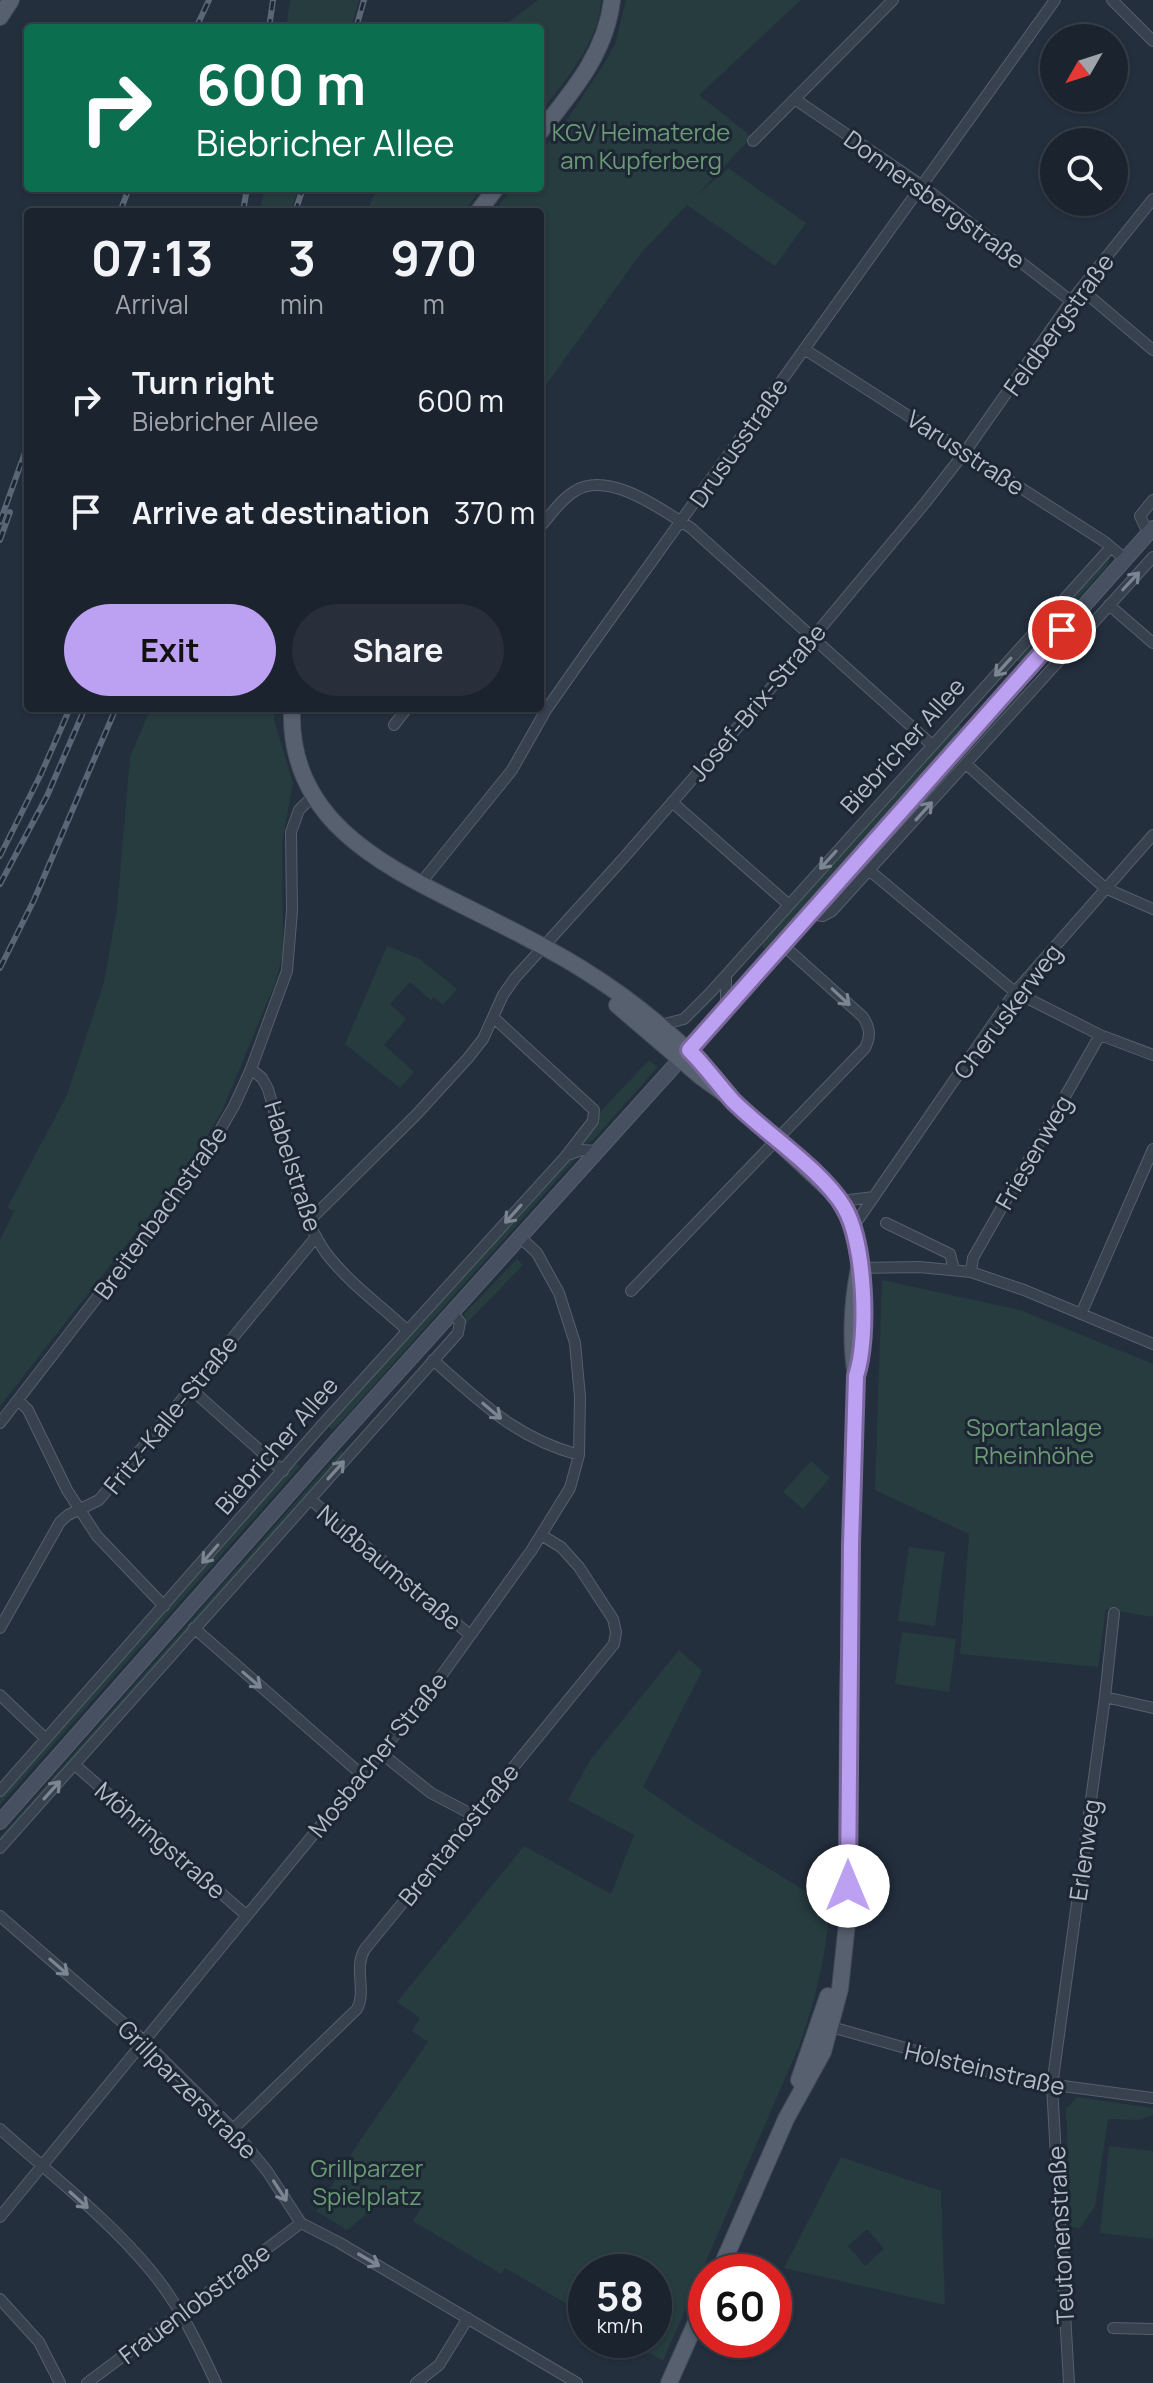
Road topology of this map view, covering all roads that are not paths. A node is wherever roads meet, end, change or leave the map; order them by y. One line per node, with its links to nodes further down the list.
1 (11, 0): 6 (main road)
2 (612, 0): 9 (main road)
3 (893, 0): 8 (street)
4 (1055, 0): 11 (street, Drususstraße)
5 (1112, 0): 7 (street)
6 (0, 17)
7 (1153, 41)
8 (796, 100): 10 (street); 11 (street, Donnersbergstraße)
9 (544, 127)
10 (753, 141)
11 (921, 185): 14 (street, Donnersbergstraße); 15 (street, Drususstraße)
12 (1153, 199): 13 (street, Feldbergstraße)
13 (1081, 289): 14 (street, Feldbergstraße); 16 (street)
14 (1071, 301): 17 (street, Feldbergstraße)
15 (804, 349): 17 (street, Varusstraße); 19 (street, Drususstraße)
16 (1153, 350)
17 (965, 452): 22 (street, Varusstraße); 26 (street, Josef-Brix-Straße)
18 (1153, 500): 21 (street, Biebricher Allee)
19 (681, 522): 20 (street); 26 (street); 37 (street, Drususstraße)
20 (544, 523)
21 (1150, 530): 24 (main road, Biebricher Allee)
22 (1111, 547): 24 (street, Varusstraße); 31 (street, Biebricher Allee, one-way to 31)
23 (1153, 557): 25 (street, Biebricher Allee, one-way to 23)
24 (1125, 559): 41 (main road, Biebricher Allee)
25 (1109, 605): 27 (street); 32 (street, Biebricher Allee)
26 (812, 637): 31 (street); 34 (street, Josef-Brix-Straße)
27 (1153, 643)
28 (292, 712): 33 (main road)
29 (404, 712): 30 (street)
30 (394, 725)
31 (932, 745): 39 (street, Biebricher Allee, one-way to 39)
32 (966, 764): 36 (street, Biebricher Allee, one-way to 32); 38 (street)
33 (313, 796): 37 (main road); 52 (street, Breitenbachstraße)
34 (672, 802): 39 (street); 43 (street, Josef-Brix-Straße)
35 (1153, 835): 38 (street, Cheruskerweg)
36 (870, 871): 41 (street, Biebricher Allee); 45 (street)
37 (420, 884): 43 (main road)
38 (1105, 888): 40 (street); 45 (street, Cheruskerweg)
39 (788, 904): 44 (street, Biebricher Allee)
40 (1153, 909)
41 (808, 914): 42 (main road, Biebricher Allee)
42 (783, 945): 46 (main road, Biebricher Allee); 53 (street, one-way to 53)
43 (550, 950): 47 (street); 48 (main road); 50 (main road)
44 (726, 975): 46 (street); 48 (street, Biebricher Allee)
45 (1015, 992): 49 (street); 57 (street, Cheruskerweg)
46 (726, 1009): 50 (main road, Biebricher Allee)
47 (493, 1017): 56 (street, Biebricher Allee); 59 (street)
48 (661, 1025): 50 (main road)
49 (1100, 1035): 51 (street); 66 (street, Friesenweg)
50 (685, 1054): 53 (main road); 55 (main road, Biebricher Allee)
51 (1153, 1055)
52 (251, 1069): 59 (street, Habelstraße); 74 (street, Breitenbachstraße)
53 (776, 1139): 58 (main road); 67 (street)
54 (1153, 1149): 69 (street)
55 (597, 1151): 56 (street); 63 (main road, Biebricher Allee)
56 (566, 1156): 70 (street, Biebricher Allee, one-way to 70)
57 (874, 1197): 58 (street); 61 (street, Cheruskerweg)
58 (841, 1201): 61 (main road)
59 (308, 1222): 62 (street, Habelstraße)
60 (886, 1223): 65 (street)
61 (853, 1227): 64 (main road)
62 (316, 1237): 70 (street, Habelstraße); 73 (street, Fritz-Kalle-Straße)
63 (521, 1238): 68 (main road, Biebricher Allee); 76 (street, Mosbacher Straße)
64 (859, 1268): 65 (street); 99 (main road)
65 (954, 1269): 66 (street)
66 (971, 1272): 69 (street)
67 (631, 1291)
68 (452, 1312): 72 (street); 95 (main road, Biebricher Allee)
69 (1081, 1314): 71 (street)
70 (407, 1330): 77 (street, Biebricher Allee)
71 (1153, 1344)
72 (433, 1360): 76 (street, one-way to 76); 78 (street, one-way to 72)
73 (191, 1389): 77 (street); 79 (street, Fritz-Kalle-Straße)
74 (18, 1400): 75 (street, Breitenbachstraße); 79 (street)
75 (0, 1423)
76 (579, 1455): 80 (street, Mosbacher Straße)
77 (283, 1471): 81 (street, Biebricher Allee, one-way to 81)
78 (310, 1499): 84 (street); 85 (street, Nußbaumstraße)
79 (82, 1511): 81 (street); 83 (street, Fritz-Kalle-Straße)
80 (541, 1535): 85 (street, Mosbacher Straße); 94 (street, Brentanostraße)
81 (164, 1606): 89 (street, Biebricher Allee)
82 (1114, 1613): 87 (street, Erlenweg)
83 (0, 1628)
84 (194, 1628): 91 (street); 92 (street, one-way to 92)
85 (470, 1635): 90 (street, Mosbacher Straße)
86 (0, 1695): 89 (street)
87 (1105, 1697): 88 (street); 101 (street, Erlenweg)
88 (1153, 1708)
89 (46, 1739): 93 (street, Biebricher Allee)
90 (381, 1753): 92 (street, Mosbacher Straße); 94 (street)
91 (75, 1765): 96 (street, one-way to 91); 97 (street, Möhringstraße)
92 (362, 1775): 97 (street, Mosbacher Straße)
93 (0, 1791)
94 (473, 1815): 104 (street, Brentanostraße)
95 (0, 1822)
96 (0, 1848)
97 (246, 1915): 100 (street, Mosbacher Straße)
98 (0, 1916): 100 (street, Grillparzerstraße, one-way to 100)
99 (826, 2025): 101 (street, Holsteinstraße); 108 (main road)
100 (144, 2041): 104 (street, Grillparzerstraße); 105 (street, Mosbacher Straße)
101 (1052, 2086): 102 (street, Holsteinstraße); 121 (street, Teutonenstraße)
102 (1153, 2098)
103 (0, 2129): 105 (street)
104 (233, 2129): 107 (street, Grillparzerstraße, one-way to 107)
105 (40, 2165): 106 (street, Mosbacher Straße); 110 (street, one-way to 110)
106 (0, 2217)
107 (301, 2223): 110 (street, Frauenlobstraße); 111 (street, Grillparzerstraße, one-way to 111)
108 (727, 2254)
109 (0, 2299): 115 (street)
110 (179, 2313): 116 (street, Frauenlobstraße); 117 (street)
111 (468, 2318): 118 (street); 119 (street, Grillparzerstraße)
112 (1113, 2328): 113 (street)
113 (1153, 2329)
114 (688, 2340): 120 (main road)
115 (60, 2383)
116 (87, 2383)
117 (216, 2383)
118 (416, 2383)
119 (577, 2383)
120 (669, 2383)
121 (1069, 2383)

